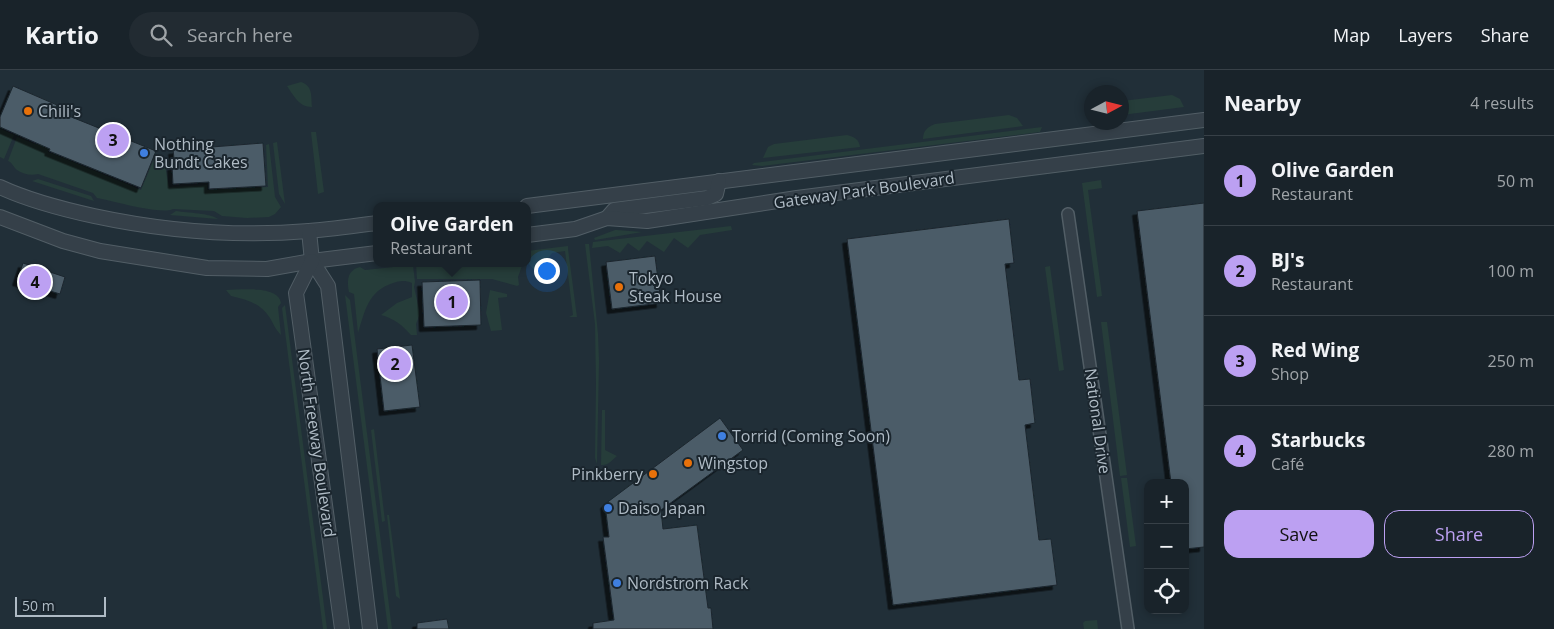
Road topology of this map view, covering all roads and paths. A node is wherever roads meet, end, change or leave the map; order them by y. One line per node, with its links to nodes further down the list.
1 (1204, 120): 3 (street, Gateway Park Boulevard)
2 (1204, 146): 8 (street, Gateway Park Boulevard)
3 (719, 181): 5 (street, Gateway Park Boulevard); 8 (street)
4 (0, 186): 10 (street)
5 (531, 205)
6 (1068, 214): 16 (street, National Drive)
7 (0, 217): 13 (street)
8 (607, 218): 11 (street, Gateway Park Boulevard)
9 (373, 224): 10 (street)
10 (309, 231): 13 (street, North Freeway Boulevard)
11 (531, 234)
12 (373, 253): 13 (street)
13 (312, 261): 14 (street, North Freeway Boulevard); 15 (street, North Freeway Boulevard)
14 (342, 629)
15 (370, 629)
16 (1128, 629)

